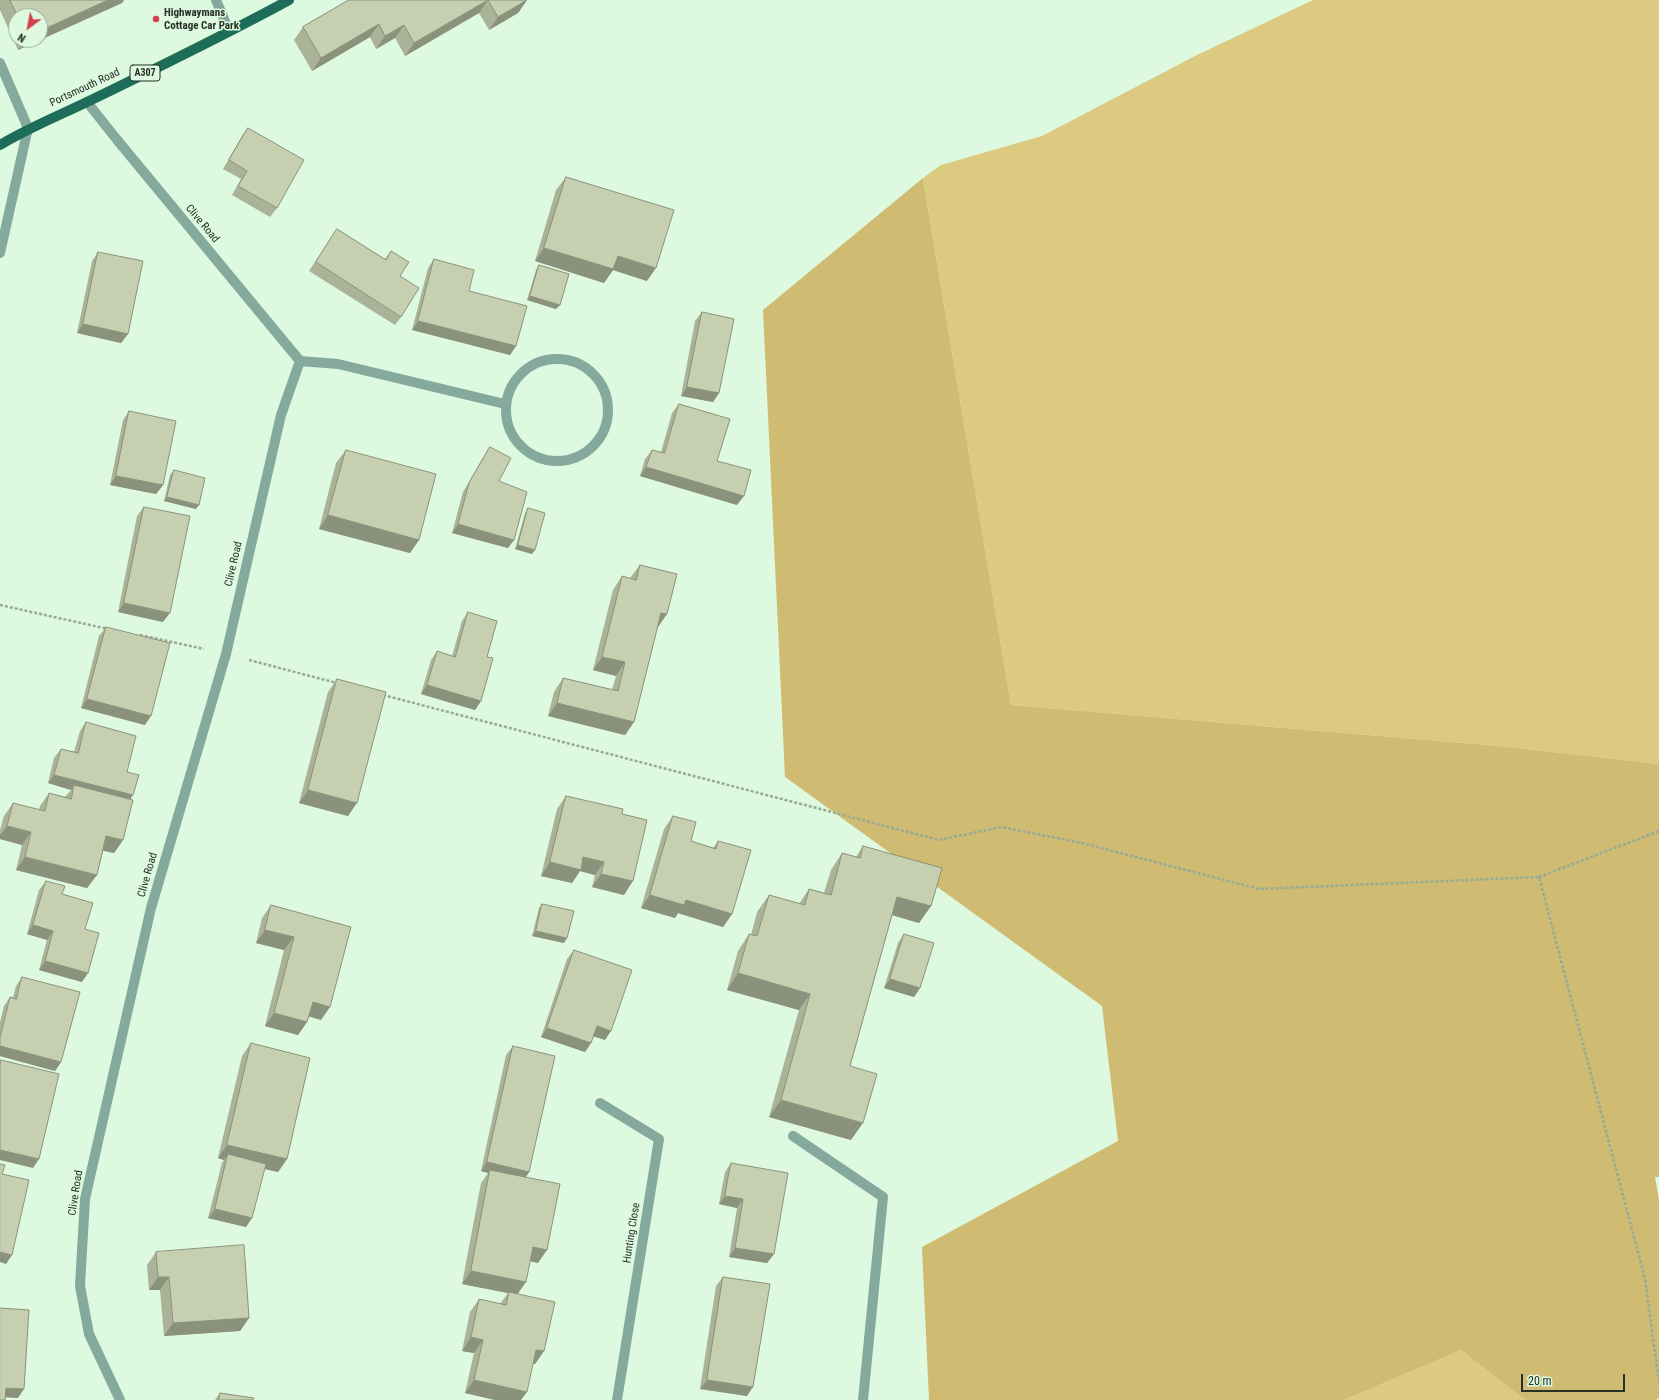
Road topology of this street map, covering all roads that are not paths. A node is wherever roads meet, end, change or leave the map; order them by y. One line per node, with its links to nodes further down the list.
1 (216, 0): 3 (street)
2 (289, 0): 3 (main road, Portsmouth Road / A307)
3 (229, 31): 5 (main road, Portsmouth Road / A307)
4 (0, 63): 6 (street)
5 (87, 102): 6 (main road, Portsmouth Road / A307); 9 (street, Clive Road)
6 (28, 128): 7 (main road, Portsmouth Road / A307); 8 (street)
7 (0, 145)
8 (0, 254)
9 (300, 360): 10 (street); 13 (street, Clive Road)
10 (505, 404): 10 (street)
11 (600, 1102): 14 (street, Hunting Close)
12 (793, 1136): 15 (street)
13 (120, 1400)
14 (617, 1400)
15 (863, 1400)

